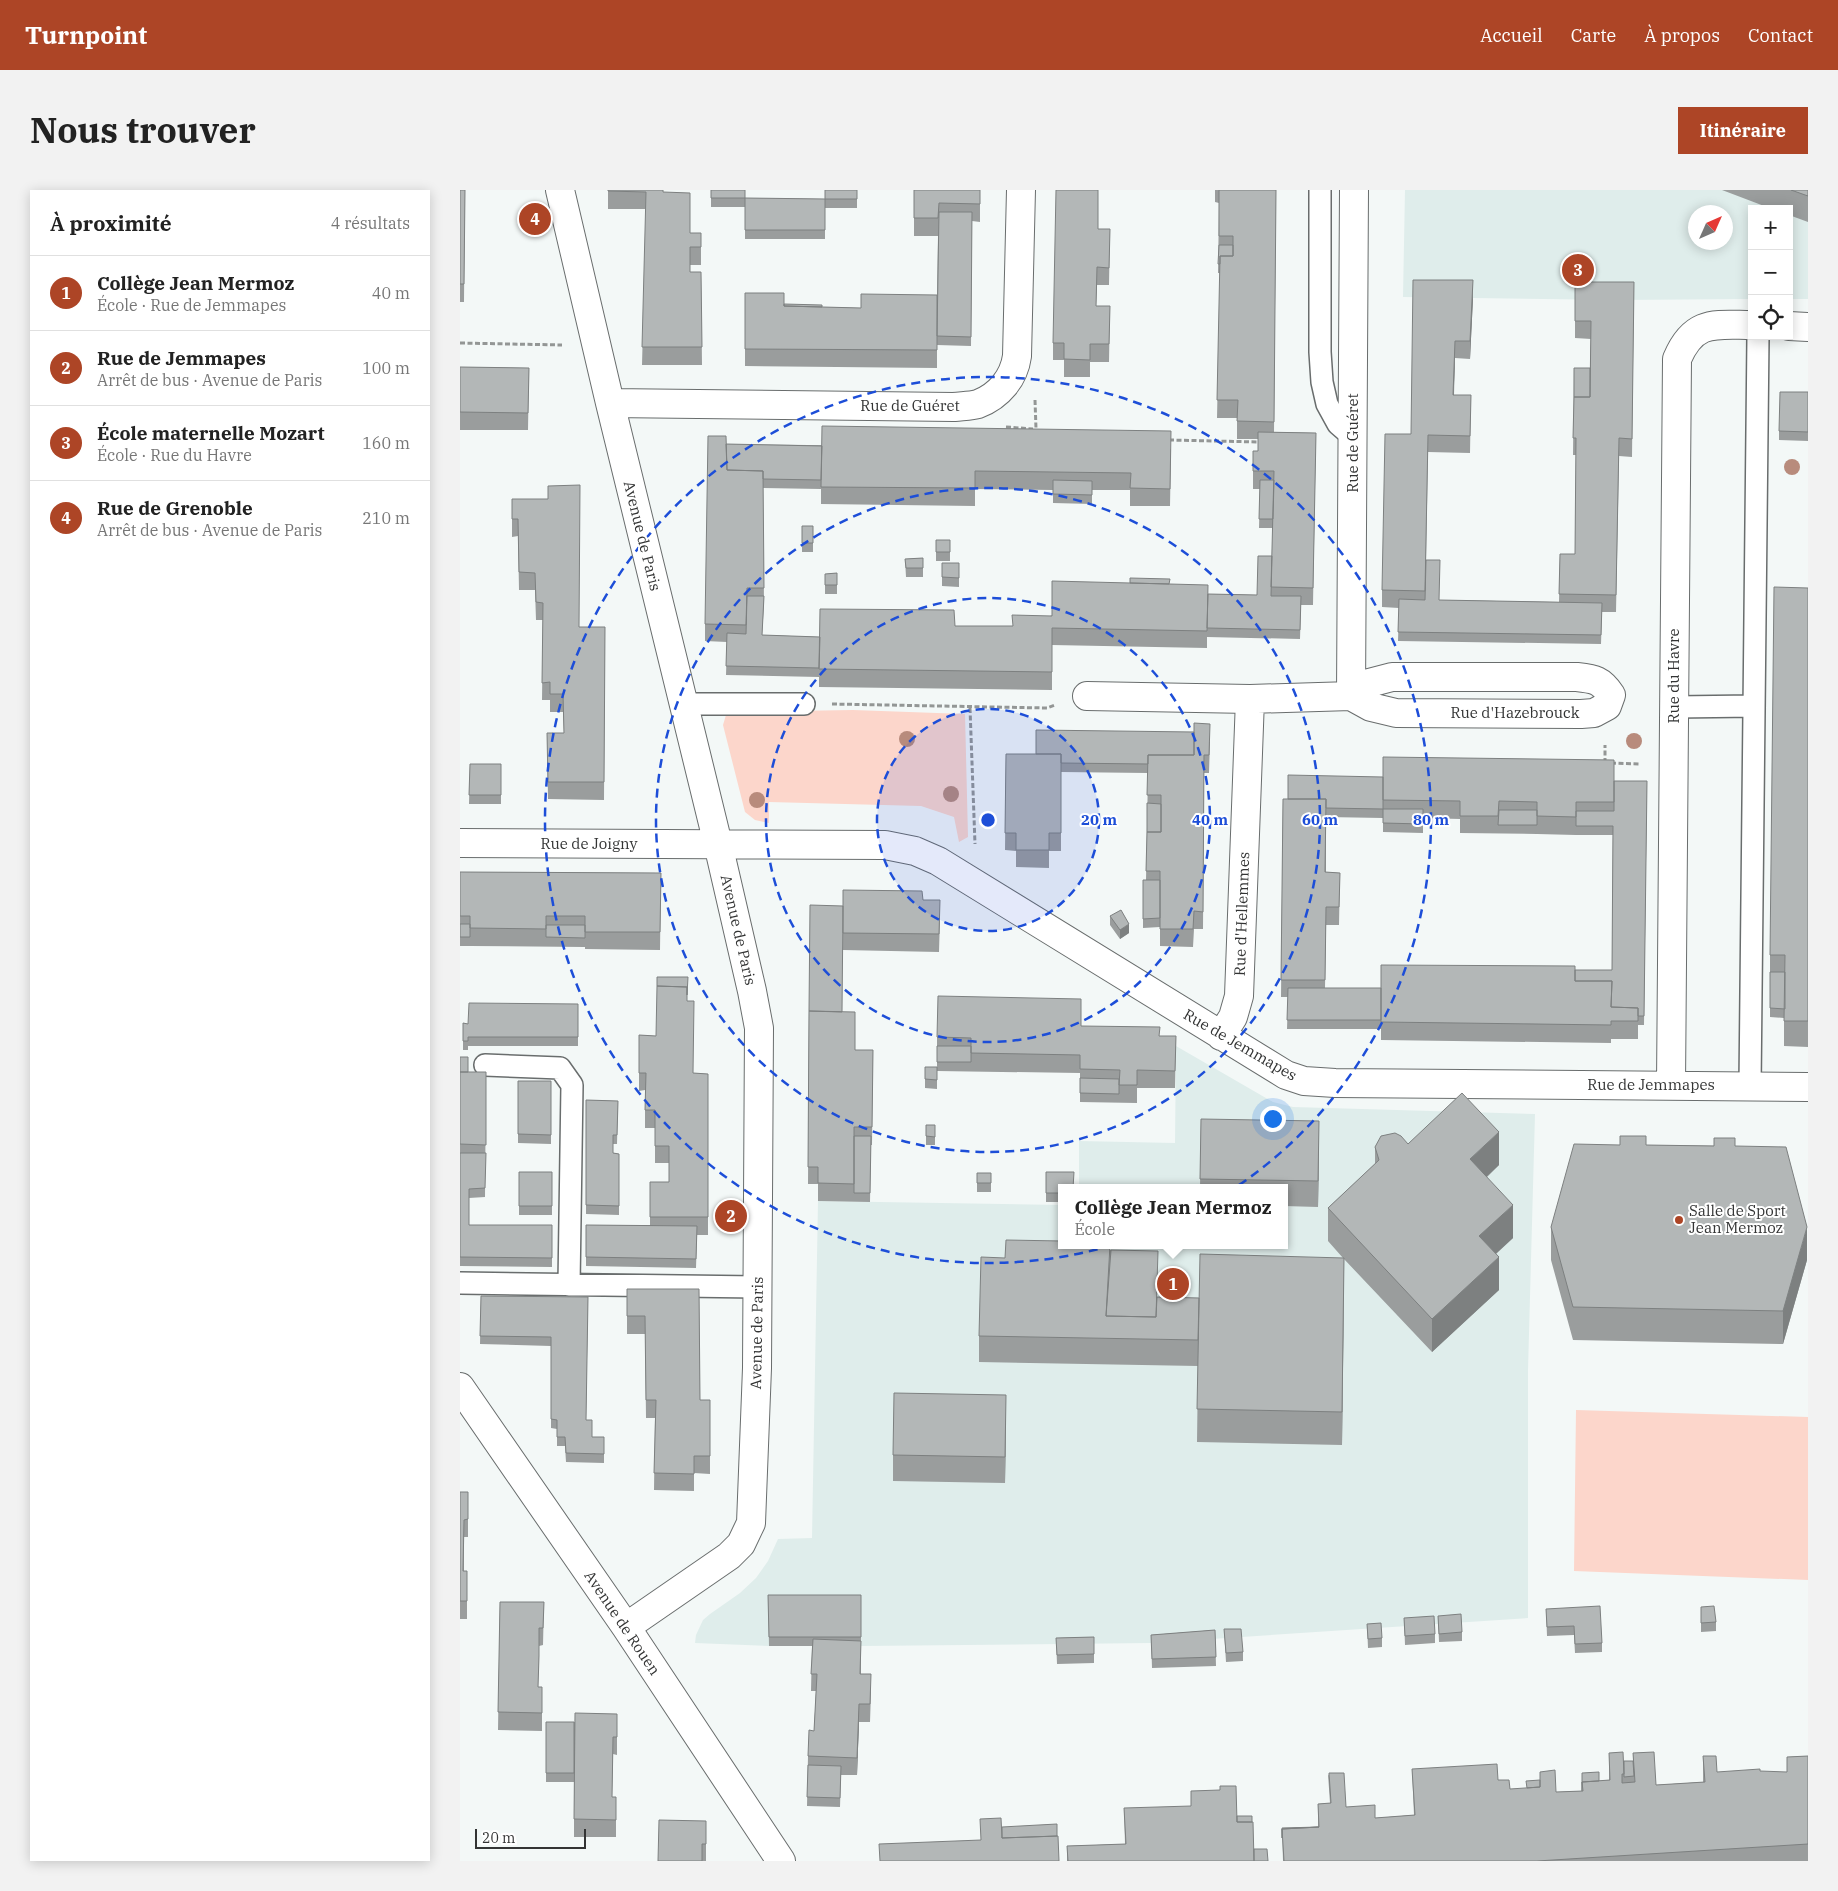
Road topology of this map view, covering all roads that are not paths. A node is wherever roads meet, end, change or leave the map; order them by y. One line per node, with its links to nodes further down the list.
1 (560, 190): 9 (street, Avenue de Paris)
2 (1021, 190): 9 (street, Rue de Guéret)
3 (1320, 190): 10 (lane)
4 (1354, 190): 10 (street, Rue de Guéret)
5 (1748, 325): 17 (street, Rue du Havre)
6 (1793, 326): 7 (street)
7 (1808, 327)
8 (1758, 340): 16 (lane)
9 (610, 403): 14 (street, Avenue de Paris)
10 (1353, 437): 12 (street, Rue de Guéret)
11 (1087, 696): 13 (street)
12 (1351, 696): 12 (street, Rue d'Hazebrouck); 13 (street)
13 (1250, 698): 20 (street, Rue d'Hellemmes)
14 (683, 704): 15 (lane); 19 (street, Avenue de Paris)
15 (804, 704)
16 (1754, 706): 17 (lane); 23 (lane)
17 (1675, 707): 22 (street, Rue du Havre)
18 (460, 843): 19 (street, Rue de Joigny)
19 (718, 844): 20 (street, Rue de Jemmapes); 27 (street, Avenue de Paris)
20 (1222, 1036): 22 (street, Rue de Jemmapes)
21 (485, 1065): 26 (lane)
22 (1671, 1085): 23 (street, Rue de Jemmapes)
23 (1750, 1086): 24 (street, Rue de Jemmapes)
24 (1808, 1087)
25 (460, 1284): 26 (lane)
26 (568, 1284): 27 (lane)
27 (758, 1287): 29 (street, Avenue de Paris)
28 (460, 1387): 29 (street, Avenue de Rouen)
29 (626, 1627): 30 (street, Avenue de Rouen)
30 (781, 1861)

